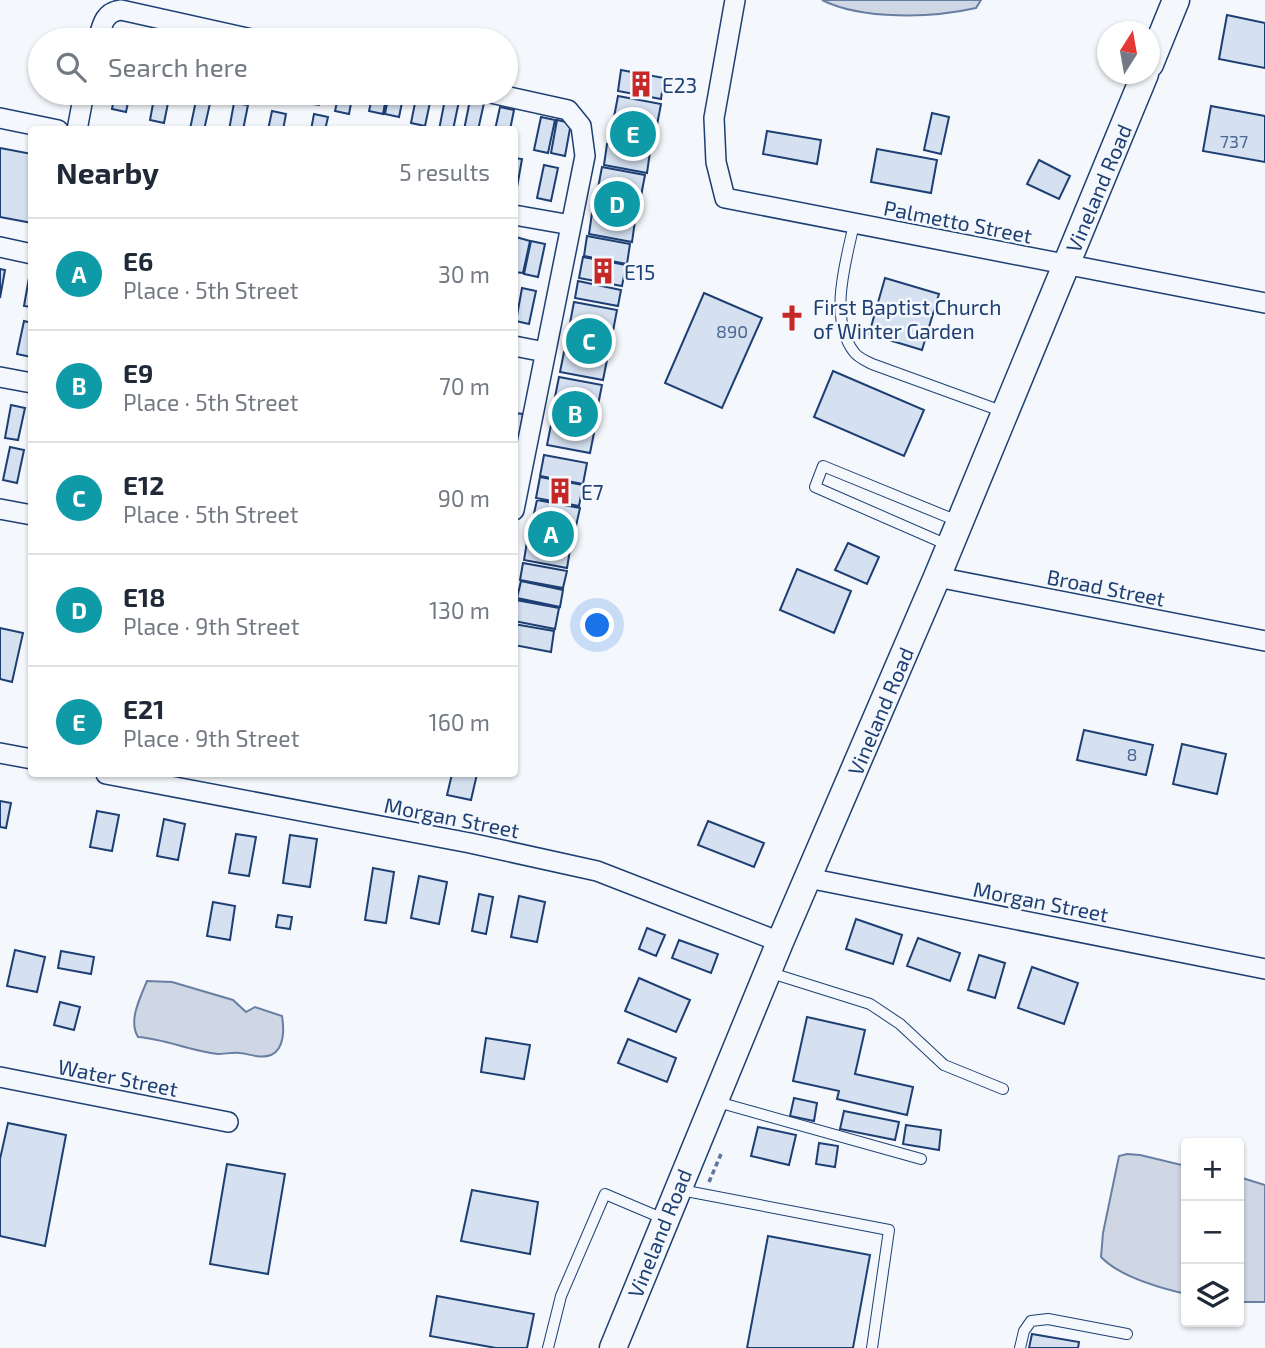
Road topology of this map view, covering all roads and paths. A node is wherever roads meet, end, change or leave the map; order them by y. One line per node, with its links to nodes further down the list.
1 (735, 0): 13 (street, Palmetto Street)
2 (1176, 0): 5 (main road)
3 (102, 28): 4 (street)
4 (202, 28)
5 (1160, 39)
6 (1141, 84): 17 (main road, Vineland Road)
7 (518, 99): 14 (street)
8 (82, 105): 11 (street)
9 (0, 118): 10 (street)
10 (39, 126)
11 (78, 126)
12 (518, 216): 14 (street)
13 (854, 223): 17 (street, Palmetto Street); 23 (lane)
14 (571, 225): 20 (street)
15 (0, 247): 16 (street)
16 (28, 253)
17 (1065, 265): 18 (street, Palmetto Street); 23 (main road, Vineland Road)
18 (1265, 303)
19 (518, 347): 20 (street)
20 (545, 352): 24 (street)
21 (0, 377): 22 (street)
22 (28, 382)
23 (1005, 412): 27 (main road, Vineland Road)
24 (518, 477)
25 (0, 509): 26 (street)
26 (28, 515)
27 (955, 534): 27 (lane); 28 (main road, Vineland Road)
28 (937, 578): 29 (street, Broad Street); 33 (main road, Vineland Road)
29 (1265, 640)
30 (0, 753): 31 (street)
31 (28, 758)
32 (122, 777): 34 (street, Morgan Street)
33 (808, 878): 34 (main road, Vineland Road); 35 (street, Morgan Street)
34 (780, 942): 36 (main road, Vineland Road)
35 (1265, 969)
36 (768, 972): 38 (lane); 39 (main road, Vineland Road)
37 (0, 1077): 40 (street, Water Street)
38 (1003, 1088)
39 (714, 1101): 41 (lane); 42 (main road, Vineland Road)
40 (228, 1122)
41 (921, 1159)
42 (677, 1190): 43 (main road, Vineland Road); 47 (lane)
43 (665, 1219): 45 (lane); 46 (main road, Vineland Road)
44 (1127, 1334): 48 (lane)
45 (548, 1348)
46 (612, 1348)
47 (872, 1348)
48 (1020, 1348)

